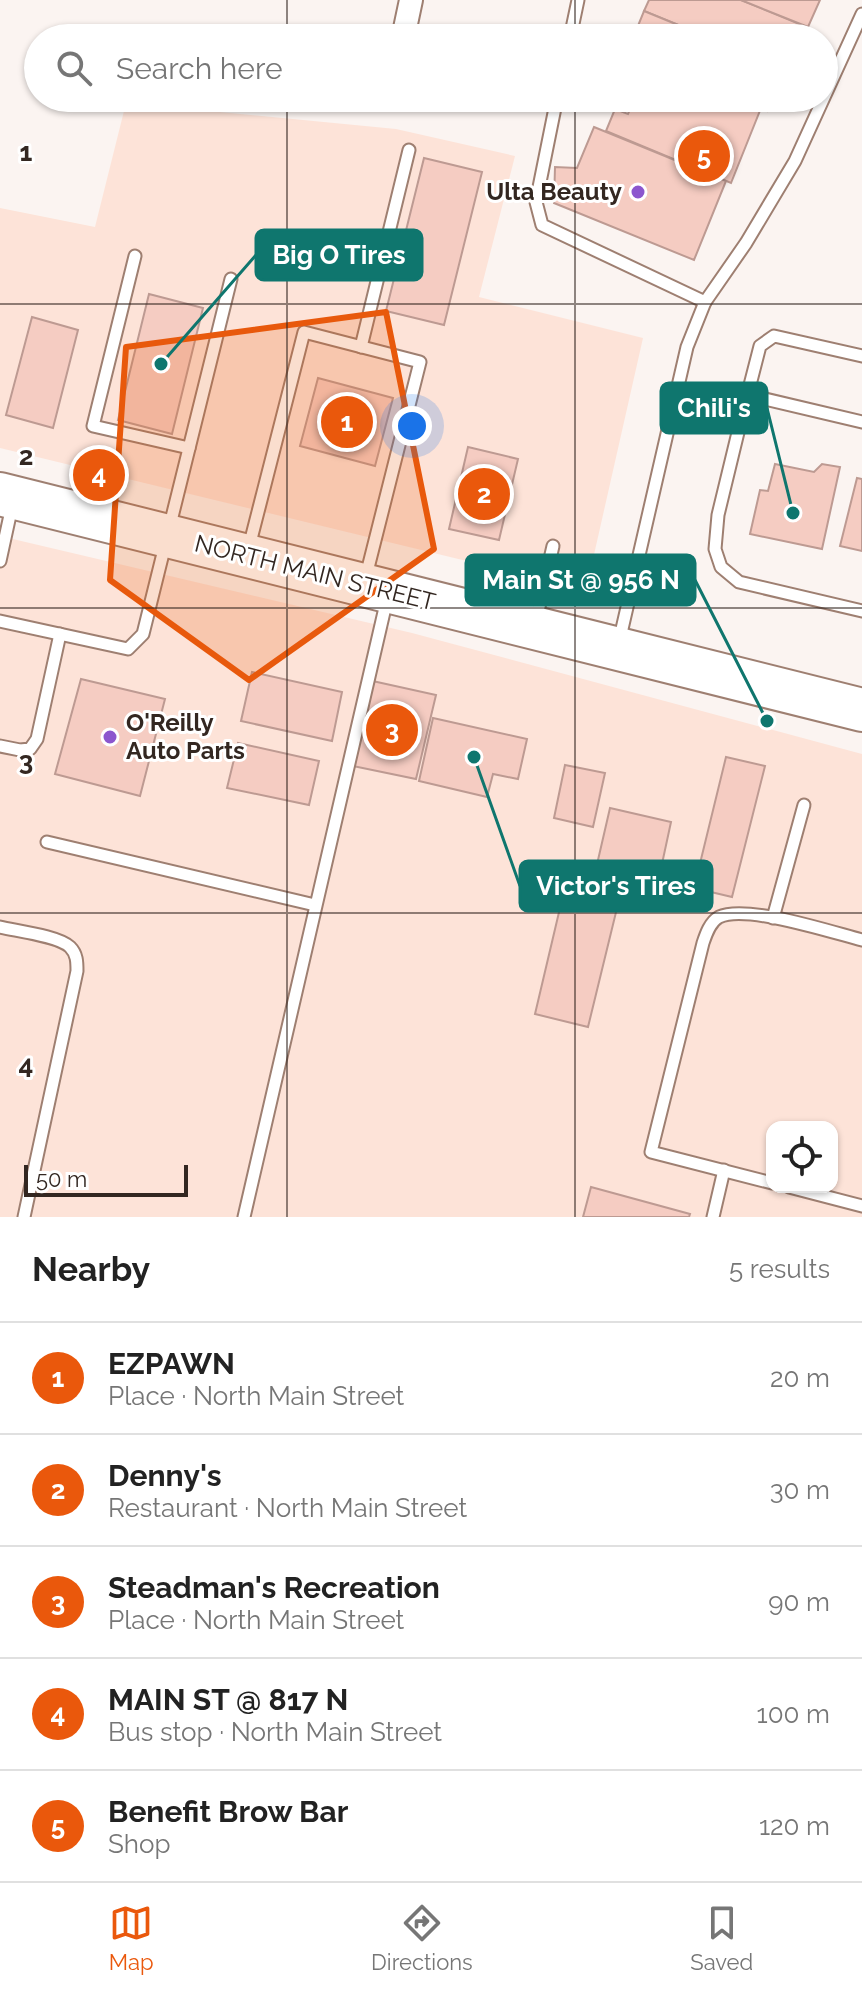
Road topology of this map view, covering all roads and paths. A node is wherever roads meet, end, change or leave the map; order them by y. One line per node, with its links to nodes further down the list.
1 (411, 0): 4 (street)
2 (578, 0): 5 (lane)
3 (862, 14): 6 (lane)
4 (406, 24)
5 (573, 24)
6 (838, 67)
7 (554, 112): 12 (lane)
8 (817, 112): 12 (lane)
9 (409, 150): 13 (lane)
10 (135, 256): 19 (lane)
11 (231, 279): 19 (lane)
12 (705, 302): 16 (lane)
13 (361, 347): 23 (lane); 25 (lane)
14 (862, 356): 15 (lane)
15 (748, 395): 17 (lane); 18 (lane)
16 (675, 402): 17 (lane); 30 (lane)
17 (741, 420): 26 (lane)
18 (862, 422)
19 (189, 448): 21 (lane)
20 (7, 495): 21 (highway, NORTH MAIN STREET); 24 (lane)
21 (168, 536): 23 (highway, NORTH MAIN STREET); 29 (lane)
22 (553, 546): 28 (lane)
23 (247, 556): 25 (highway, NORTH MAIN STREET)
24 (0, 561)
25 (377, 588): 28 (highway, NORTH MAIN STREET); 35 (lane)
26 (862, 611)
27 (0, 621): 29 (lane)
28 (534, 626): 30 (highway, NORTH MAIN STREET)
29 (60, 634): 32 (lane)
30 (618, 647): 31 (highway, NORTH MAIN STREET)
31 (862, 710)
32 (0, 746)
33 (804, 805): 36 (lane)
34 (47, 842): 35 (lane)
35 (315, 905): 44 (lane)
36 (773, 918): 38 (lane); 39 (lane)
37 (0, 927): 43 (lane)
38 (862, 940)
39 (724, 1170): 40 (lane); 45 (lane)
40 (766, 1181)
41 (812, 1193): 42 (lane)
42 (862, 1206)
43 (24, 1217)
44 (244, 1217)
45 (713, 1217)

